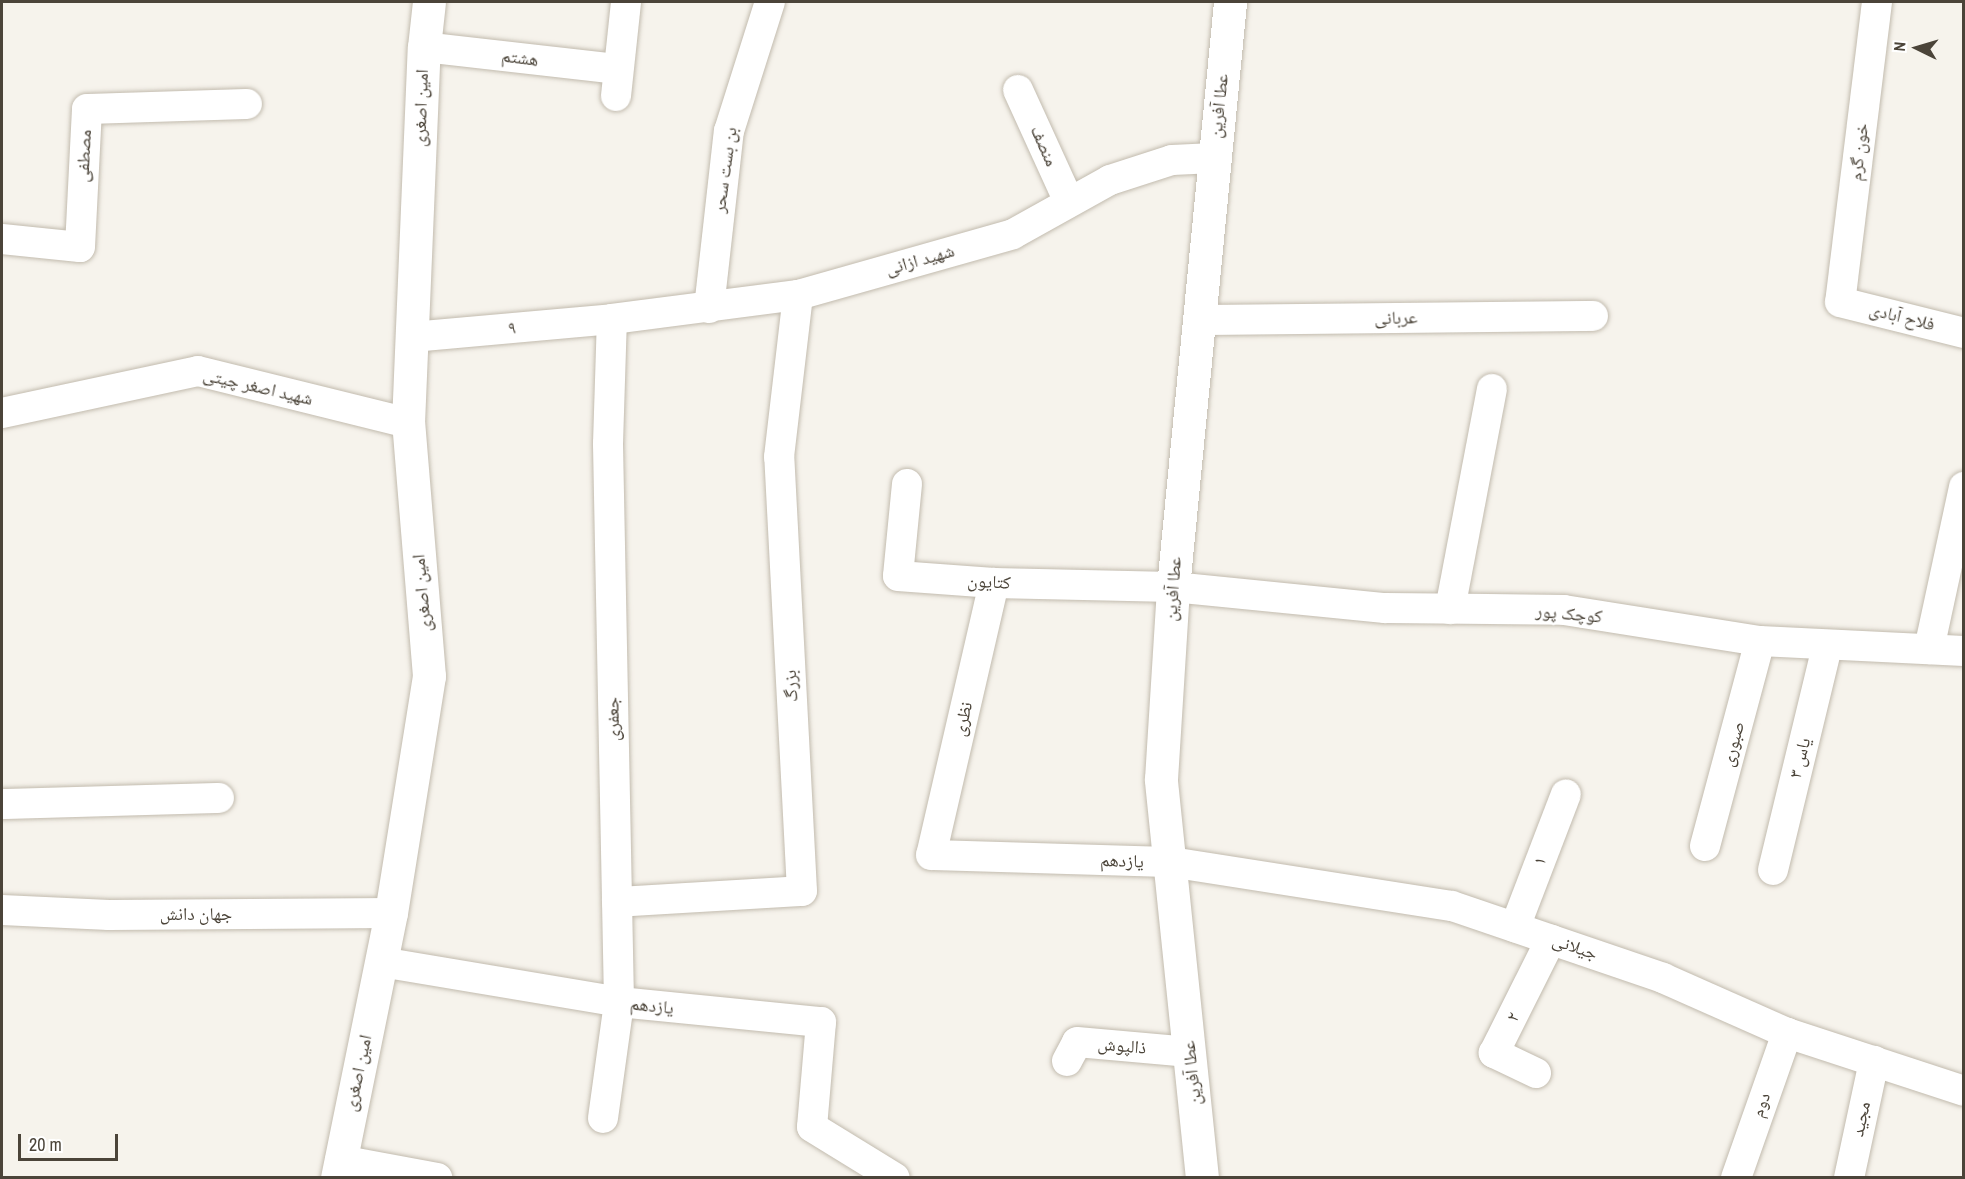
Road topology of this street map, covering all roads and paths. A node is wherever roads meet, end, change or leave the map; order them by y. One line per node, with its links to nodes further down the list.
1 (429, 2): 6 (street, امین اصغری)
2 (626, 2): 6 (street, هشتم)
3 (770, 2): 14 (street, بن بست سحر)
4 (1230, 2): 9 (street, عطا آفرین)
5 (1877, 2): 13 (street, خون گرم)
6 (424, 47): 19 (street, امین اصغری)
7 (1018, 90): 10 (street, منصف)
8 (247, 104): 11 (street, مصطفی)
9 (1214, 158): 10 (street, شهید ازانی); 17 (street, عطا آفرین)
10 (1070, 202): 12 (street, شهید ازانی)
11 (2, 239)
12 (798, 295): 14 (street, شهید ازانی); 39 (street, بزرگ)
13 (1840, 302): 18 (street, فلاح آبادی)
14 (709, 308): 16 (street, شهید ازانی)
15 (1593, 316): 17 (street, عربانی)
16 (612, 319): 19 (street, ۹); 39 (street, جعفری)
17 (1198, 320): 26 (street, عطا آفرین)
18 (1964, 333)
19 (412, 337): 22 (street, امین اصغری)
20 (1492, 389): 27 (street)
21 (2, 414): 22 (street, شهید اصغر چیتی)
22 (408, 423): 41 (street, امین اصغری)
23 (907, 484): 25 (street, کتایون)
24 (1964, 487): 30 (street)
25 (994, 583): 26 (street, کتایون); 36 (street, نظری)
26 (1173, 587): 27 (street, کوچک پور); 37 (street, عطا آفرین)
27 (1450, 609): 28 (street, کوچک پور)
28 (1760, 641): 29 (street, کوچک پور); 35 (street, صبوری)
29 (1827, 646): 30 (street, کوچک پور); 38 (street, یاس ۳)
30 (1929, 649): 31 (street, کوچک پور)
31 (1964, 651)
32 (1566, 794): 42 (street, ۱)
33 (219, 798): 34 (street)
34 (2, 804)
35 (1705, 846)
36 (931, 855): 37 (street, یازدهم)
37 (1170, 862): 42 (street, جیلانی); 47 (street, عطا آفرین)
38 (1773, 870)
39 (616, 902): 45 (street, جعفری)
40 (2, 910): 41 (street, جهان دانش)
41 (391, 913): 44 (street, امین اصغری)
42 (1515, 927): 43 (street, جیلانی)
43 (1551, 939): 46 (street, جیلانی); 50 (street, ۲)
44 (381, 962): 45 (street, یازدهم); 53 (street, امین اصغری)
45 (619, 1002): 52 (street, جعفری); 55 (street, یازدهم)
46 (1786, 1032): 49 (street, جیلانی); 57 (street, دوم)
47 (1190, 1052): 48 (street, ذالپوش); 56 (street, عطا آفرین)
48 (1066, 1061)
49 (1874, 1061): 51 (street, جیلانی); 58 (street, مجید)
50 (1536, 1073)
51 (1964, 1091)
52 (603, 1118)
53 (339, 1169): 54 (street)
54 (437, 1178)
55 (895, 1178)
56 (1202, 1178)
57 (1736, 1178)
58 (1849, 1178)

